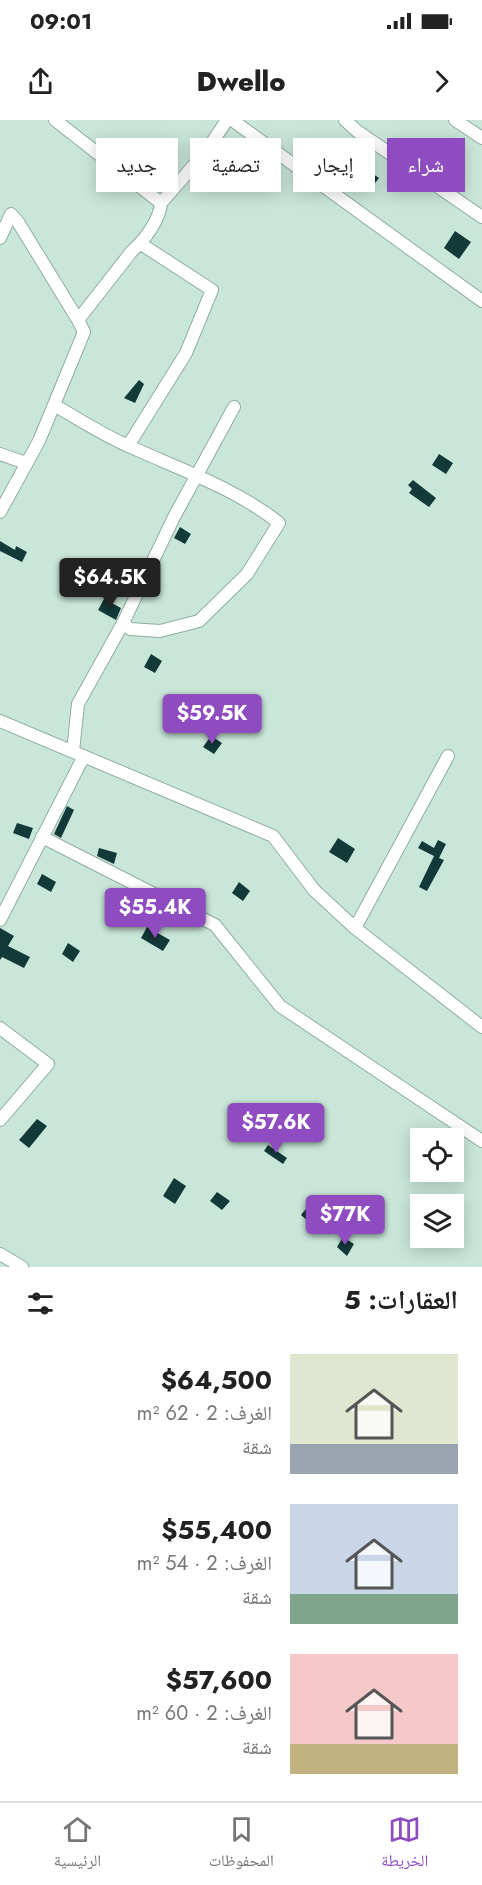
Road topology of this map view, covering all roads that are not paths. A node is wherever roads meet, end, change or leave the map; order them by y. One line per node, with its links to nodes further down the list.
1 (55, 120): 7 (street)
2 (227, 120): 7 (street)
3 (232, 120): 11 (street)
4 (345, 120): 8 (street)
5 (455, 120): 6 (street)
6 (482, 138)
7 (161, 203): 10 (street)
8 (482, 217)
9 (0, 238): 12 (street)
10 (141, 243): 12 (street); 15 (street)
11 (482, 301)
12 (78, 320): 13 (street)
13 (54, 405): 15 (street); 17 (street)
14 (234, 407): 18 (street)
15 (128, 446): 18 (street)
16 (0, 454): 17 (street)
17 (26, 464): 19 (street)
18 (198, 476): 20 (street); 20 (street)
19 (0, 512)
20 (123, 623): 22 (street)
21 (0, 721): 22 (street)
22 (78, 754): 24 (street); 27 (street)
23 (448, 756): 27 (street)
24 (42, 837): 25 (street); 31 (street)
25 (4, 902): 26 (street)
26 (0, 920)
27 (355, 928): 28 (street)
28 (482, 1027)
29 (0, 1028): 30 (street)
30 (0, 1120)
31 (482, 1141)
32 (0, 1254): 33 (street)
33 (22, 1267)

